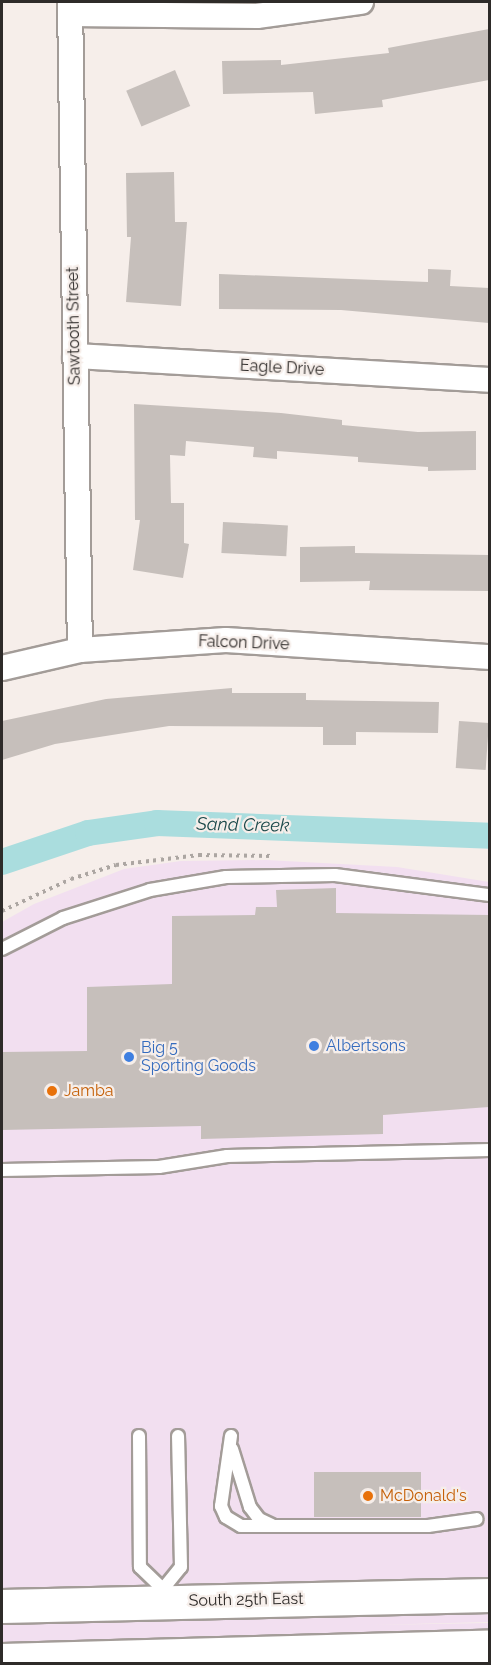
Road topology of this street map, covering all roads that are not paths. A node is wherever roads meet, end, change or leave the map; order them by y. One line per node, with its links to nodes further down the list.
1 (361, 2): 2 (street)
2 (70, 8): 3 (street, Sawtooth Street)
3 (75, 356): 4 (street, Eagle Drive); 5 (street, Sawtooth Street)
4 (489, 380)
5 (80, 650): 6 (street, Falcon Drive); 7 (street, Falcon Drive)
6 (489, 657)
7 (2, 668)
8 (489, 895): 9 (lane)
9 (2, 949)
10 (489, 1150): 11 (lane)
11 (2, 1170)
12 (139, 1436): 16 (lane)
13 (178, 1436): 16 (lane)
14 (477, 1519): 15 (lane)
15 (299, 1527): 15 (lane)
16 (164, 1595): 17 (main road, South 25th East); 18 (main road, South 25th East)
17 (489, 1595)
18 (2, 1606)
19 (489, 1623): 20 (main road)
20 (433, 1646): 21 (main road); 22 (main road)
21 (489, 1646)
22 (163, 1659): 23 (main road)
23 (2, 1660)

